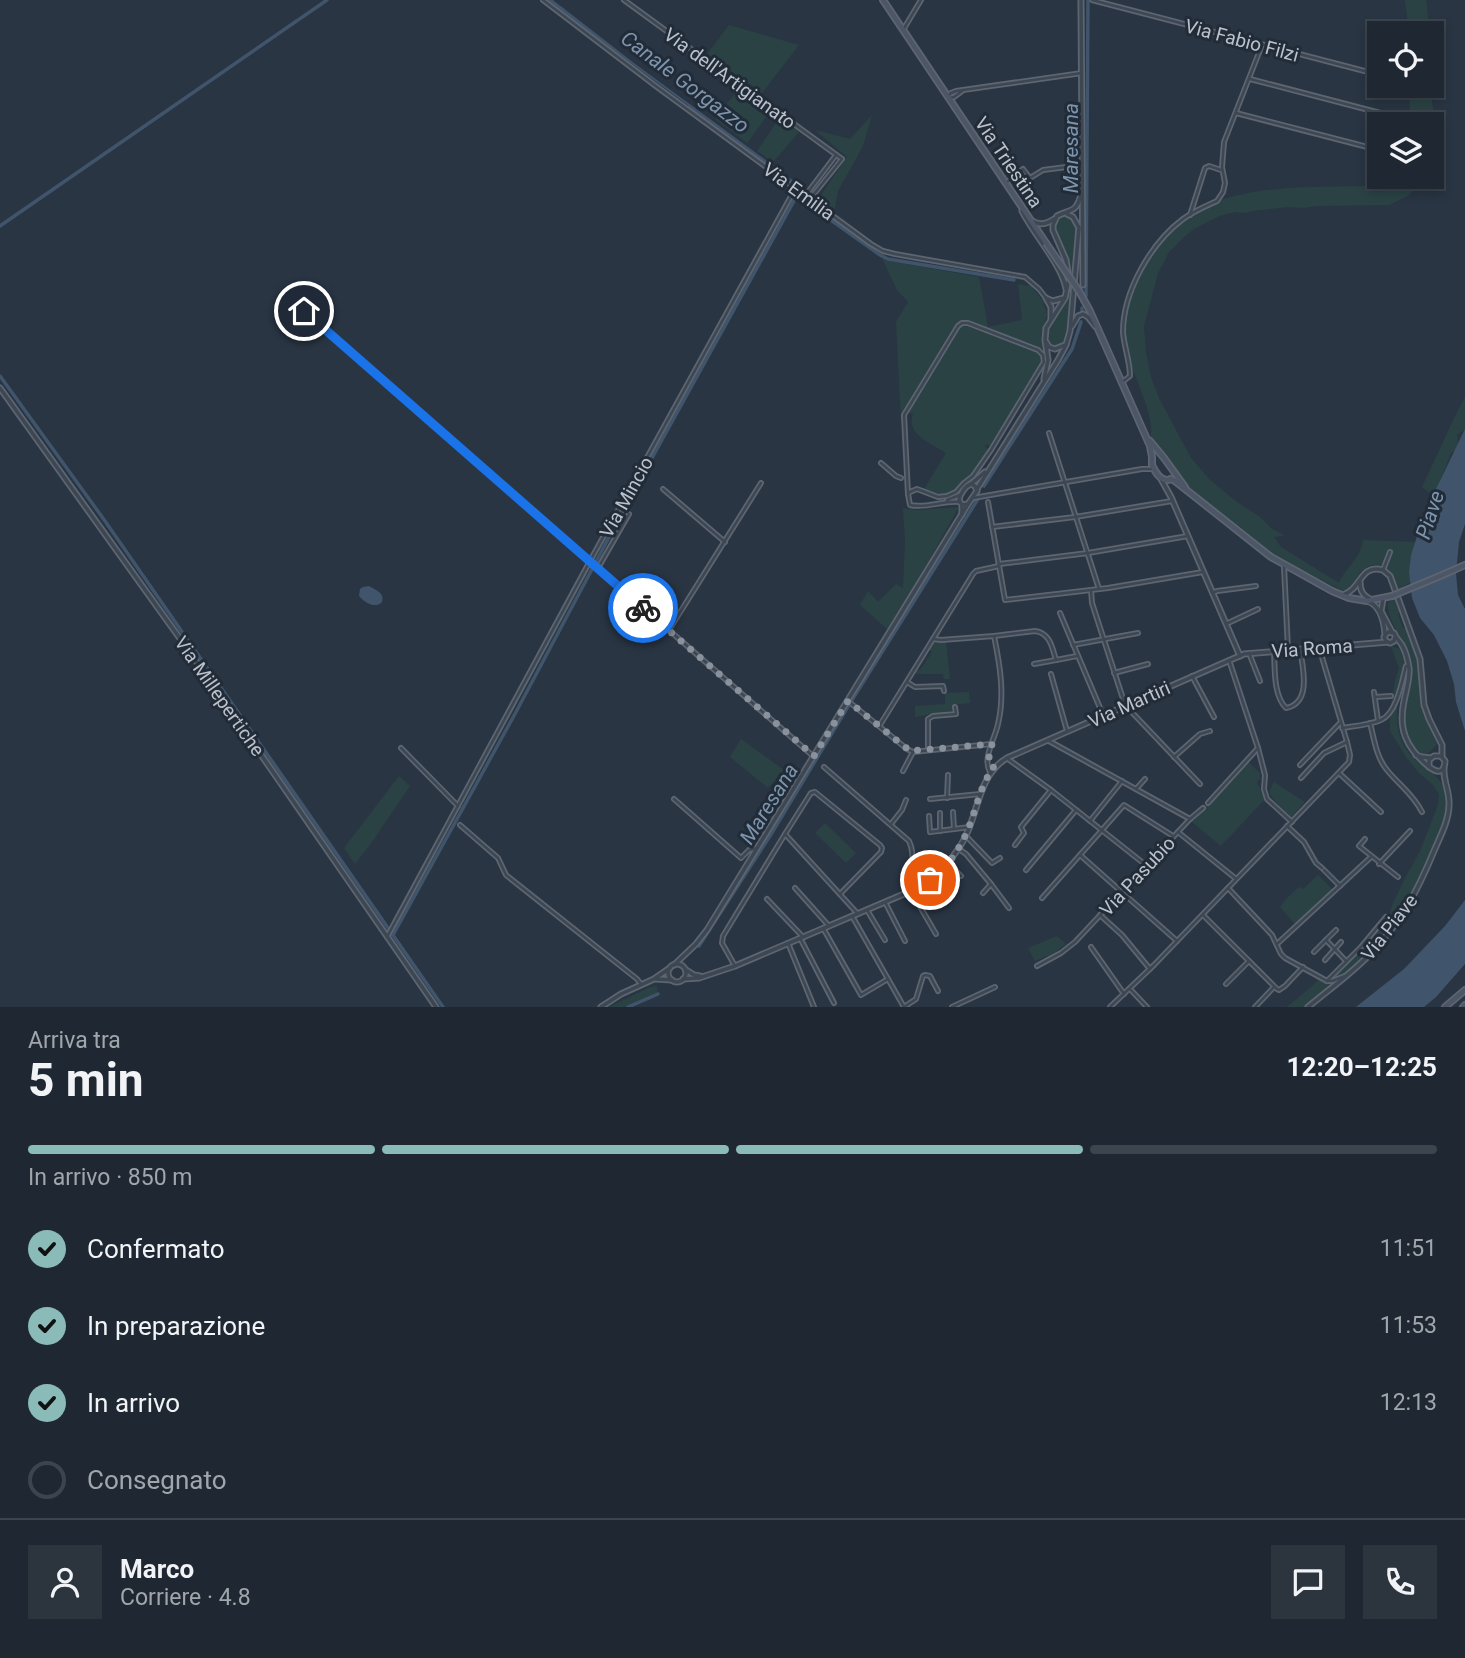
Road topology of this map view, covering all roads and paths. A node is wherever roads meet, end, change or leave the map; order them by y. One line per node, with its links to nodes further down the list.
1 (543, 0): 21 (street, Via Emilia)
2 (624, 0): 17 (street, Via dell'Artigianato)
3 (883, 0): 8 (main road, Via Triestina)
4 (921, 0): 8 (street)
5 (1081, 0): 11 (street)
6 (1092, 0): 7 (street, Via Fabio Filzi)
7 (1109, 2): 9 (street, Via Fabio Filzi)
8 (903, 30): 13 (main road, Via Triestina)
9 (1262, 45): 10 (street, Via Fabio Filzi); 12 (street)
10 (1367, 72)
11 (1082, 73): 13 (street); 18 (street)
12 (1250, 79): 14 (street); 15 (street)
13 (948, 98): 20 (main road, Via Triestina)
14 (1376, 112)
15 (1236, 113): 16 (street); 19 (street)
16 (1367, 147)
17 (836, 155): 23 (street); 25 (street)
18 (1082, 165): 20 (street); 22 (street)
19 (1223, 170): 27 (street); 27 (street)
20 (1006, 183): 24 (main road, Via Triestina)
21 (798, 191): 23 (street, Via Emilia); 79 (street, Via Mincio)
22 (1081, 193): 26 (street); 30 (street)
23 (805, 196): 25 (street, Via Emilia)
24 (1015, 197): 29 (main road, Via Triestina); 31 (street)
25 (810, 200): 32 (street, Via Emilia)
26 (1065, 214): 28 (street); 30 (street)
27 (1189, 215): 40 (street)
28 (1056, 217): 29 (street); 31 (street)
29 (1032, 221): 33 (main road, Via Triestina, bridge)
30 (1080, 228): 33 (street); 36 (street)
31 (1065, 295): 32 (street); 35 (street)
32 (1046, 298): 35 (street)
33 (1086, 303): 37 (main road, Via Triestina)
34 (304, 311): 79 (street)
35 (1051, 320): 38 (street)
36 (1070, 331): 37 (street); 39 (street)
37 (1099, 333): 40 (main road, Via Triestina)
38 (1045, 340): 39 (street); 41 (street)
39 (1066, 345): 41 (street)
40 (1121, 383): 44 (main road, Via Triestina)
41 (1042, 385): 48 (street)
42 (0, 388): 238 (street, Via Millepertiche)
43 (1049, 433): 55 (street)
44 (1145, 436): 45 (main road); 46 (main road)
45 (1162, 455): 46 (main road); 51 (main road)
46 (1152, 460): 49 (street); 50 (main road)
47 (881, 464): 52 (street)
48 (992, 466): 57 (street); 60 (street)
49 (1142, 469): 50 (street); 55 (street)
50 (1154, 469): 53 (main road)
51 (1173, 471): 54 (main road); 61 (main road)
52 (901, 478)
53 (1160, 478): 54 (main road); 59 (street)
54 (1170, 479): 59 (street); 61 (main road)
55 (1064, 481): 64 (street); 73 (street)
56 (761, 483): 76 (street)
57 (971, 484): 60 (street); 63 (street)
58 (663, 489): 76 (street)
59 (1167, 489): 66 (street)
60 (977, 490): 64 (street); 65 (street)
61 (1189, 493): 81 (main road)
62 (908, 494): 62 (street); 68 (street)
63 (960, 495): 68 (street); 69 (street)
64 (986, 495): 65 (street)
65 (973, 498): 70 (street)
66 (1172, 501): 73 (street); 75 (street)
67 (988, 502): 74 (street)
68 (940, 503): 69 (street)
69 (961, 504): 70 (street); 72 (street)
70 (968, 504): 72 (street)
71 (629, 514): 83 (street)
72 (961, 517): 131 (street)
73 (1075, 517): 74 (street); 78 (street)
74 (992, 527): 80 (street)
75 (1188, 536): 78 (street); 85 (street)
76 (724, 541): 98 (street)
77 (1390, 552): 84 (street)
78 (1088, 553): 80 (street); 89 (street)
79 (592, 562): 83 (street); 179 (street, Via Mincio)
80 (999, 565): 88 (street); 104 (street)
81 (1284, 565): 91 (main road); 111 (street)
82 (1465, 565): 92 (main road, bridge)
83 (597, 568): 98 (street)
84 (1383, 570): 86 (street); 144 (street)
85 (1203, 572): 89 (street); 90 (street)
86 (1361, 579): 91 (street); 93 (street)
87 (1256, 586): 90 (street)
88 (1091, 590): 89 (street); 105 (street)
89 (1099, 590)
90 (1212, 593): 97 (street)
91 (1341, 595): 94 (main road)
92 (1383, 599): 93 (main road); 99 (street)
93 (1374, 600): 94 (main road)
94 (1367, 601): 102 (street)
95 (1258, 609): 97 (street)
96 (1060, 613): 108 (street)
97 (1226, 624): 116 (street)
98 (669, 630): 152 (street)
99 (1392, 632): 102 (street, Via Roma); 103 (street)
100 (1138, 633): 105 (street)
101 (995, 636): 104 (street); 117 (street); 146 (street)
102 (1385, 636): 106 (street); 107 (street, Via Roma)
103 (1395, 637): 106 (street); 113 (street)
104 (933, 639): 126 (street)
105 (1103, 640): 108 (street); 122 (street)
106 (1389, 642): 107 (street, Via Roma); 113 (street)
107 (1374, 644): 109 (street, Via Roma)
108 (1073, 645): 115 (street)
109 (1319, 648): 110 (street, Via Roma); 137 (street)
110 (1300, 649): 111 (street, Via Roma); 112 (street)
111 (1287, 650): 112 (street, Via Roma)
112 (1274, 651): 114 (street, Via Roma)
113 (1404, 651): 151 (street)
114 (1249, 653): 116 (street, Via Roma); 125 (street, Via Roma)
115 (1077, 656): 117 (street); 134 (street)
116 (1240, 656): 118 (street, Via Martiri)
117 (1056, 660): 119 (street)
118 (1229, 660): 124 (street, Via Martiri); 148 (street)
119 (1034, 663)
120 (1148, 664): 122 (street)
121 (1406, 666): 136 (street)
122 (1114, 673): 132 (street)
123 (1051, 674): 141 (street, Via Martiri)
124 (1192, 677): 132 (street, Via Martiri); 135 (street, Via Martiri)
125 (1260, 681)
126 (907, 682): 127 (street); 139 (street)
127 (944, 691)
128 (1374, 692): 130 (street)
129 (1391, 696): 130 (street)
130 (1375, 697): 136 (street)
131 (848, 701): 139 (street); 152 (street)
132 (1125, 705): 134 (street, Via Martiri); 155 (street)
133 (956, 707): 149 (street)
134 (1103, 715): 141 (street, Via Martiri)
135 (1214, 717)
136 (1378, 721): 138 (street)
137 (1340, 723): 140 (street); 157 (street)
138 (1370, 723): 140 (street); 184 (street)
139 (880, 725): 150 (street)
140 (1342, 728): 145 (street)
141 (1067, 731): 143 (street, Via Martiri)
142 (1210, 731): 155 (street)
143 (1049, 739): 154 (street, Via Martiri); 168 (street)
144 (1440, 741): 153 (street); 156 (street)
145 (1347, 742): 164 (street); 166 (street)
146 (992, 744): 149 (street); 161 (street)
147 (401, 748): 179 (street)
148 (1258, 748): 178 (street); 189 (street)
149 (929, 750): 150 (street)
150 (913, 751): 162 (street)
151 (1415, 753): 153 (street); 159 (street)
152 (814, 756): 204 (street)
153 (1433, 756): 156 (street); 159 (street)
154 (1009, 757): 161 (street, Via Martiri); 172 (street)
155 (1174, 757): 169 (street)
156 (1442, 757): 160 (street)
157 (1300, 765)
158 (824, 767): 190 (street)
159 (1429, 767): 163 (street)
160 (1444, 768): 163 (street); 170 (street, Via Piave)
161 (992, 770): 173 (street, Via Martiri)
162 (903, 771)
163 (1436, 772): 170 (street)
164 (1339, 774): 183 (street); 189 (street)
165 (948, 775): 174 (street)
166 (1301, 778)
167 (1145, 779): 171 (street)
168 (1122, 781): 171 (street); 188 (street)
169 (1200, 785)
170 (1446, 786): 260 (street, Via Piave)
171 (1136, 789): 187 (street)
172 (1051, 790): 181 (street); 203 (street)
173 (980, 794): 174 (street); 193 (street, Via Martiri)
174 (947, 798): 176 (street)
175 (674, 799): 204 (street)
176 (930, 799)
177 (906, 800): 190 (street)
178 (1208, 803)
179 (459, 807): 238 (street, Via Mincio)
180 (1203, 808): 187 (street)
181 (1076, 810): 188 (street); 212 (street)
182 (953, 812): 194 (street)
183 (1381, 812)
184 (1422, 812)
185 (940, 813): 195 (street)
186 (929, 816): 195 (street)
187 (1190, 819): 198 (street)
188 (1090, 821): 196 (street)
189 (1292, 821): 192 (street)
190 (891, 824): 220 (street)
191 (460, 825): 267 (street)
192 (1287, 826): 215 (street); 217 (street)
193 (970, 827): 194 (street); 200 (street, Via Martiri)
194 (954, 828): 195 (street)
195 (940, 831)
196 (1101, 831): 201 (street); 206 (street); 211 (street)
197 (1410, 831): 210 (street)
198 (1178, 832): 201 (street, Via Pasubio); 215 (street, Via Pasubio)
199 (785, 834): 223 (street); 223 (street); 255 (street)
200 (966, 836): 205 (street, Via Martiri); 208 (street)
201 (1173, 837): 211 (street, Via Pasubio)
202 (1365, 839): 207 (street)
203 (1015, 845)
204 (757, 848): 249 (street)
205 (959, 849): 209 (street, Via Martiri); 216 (street)
206 (1080, 855): 221 (street); 224 (street)
207 (1371, 857): 210 (street); 217 (street)
208 (1000, 858)
209 (948, 863): 213 (street); 220 (street, Via Martiri)
210 (1380, 864): 214 (street)
211 (1147, 866): 221 (street, Via Pasubio)
212 (1026, 870)
213 (961, 876)
214 (1398, 877)
215 (1237, 879): 219 (street)
216 (991, 884): 222 (street); 227 (street)
217 (1340, 886): 246 (street)
218 (795, 888): 234 (street)
219 (1228, 888): 231 (street); 246 (street)
220 (911, 891): 226 (street, Via Martiri); 237 (street)
221 (1123, 892): 230 (street, Via Pasubio); 243 (street)
222 (983, 893)
223 (840, 894): 229 (street)
224 (1042, 898)
225 (767, 899): 239 (street)
226 (885, 902): 228 (street, Via Martiri); 242 (street)
227 (1009, 908)
228 (867, 910): 229 (street, Via Martiri); 240 (street)
229 (858, 914): 232 (street, Via Martiri)
230 (1100, 915): 256 (street, Via Pasubio); 259 (street)
231 (1202, 915): 243 (street); 252 (street)
232 (852, 916): 234 (street, Via Martiri); 264 (street)
233 (1386, 917): 253 (street)
234 (829, 926): 235 (street, Via Martiri)
235 (824, 928): 239 (street, Via Martiri); 264 (street)
236 (1336, 930): 241 (street)
237 (936, 934)
238 (388, 936): 276 (street, Via Millepertiche)
239 (802, 937): 245 (street, Via Martiri); 275 (street)
240 (885, 940)
241 (1326, 940): 248 (street); 250 (street)
242 (905, 941)
243 (1177, 941): 259 (street)
244 (1341, 942): 248 (street)
245 (788, 943): 255 (street, Via Martiri); 278 (street)
246 (1277, 944): 257 (street)
247 (1091, 947): 274 (street)
248 (1334, 950): 251 (street); 253 (street)
249 (688, 952): 254 (street); 258 (street)
250 (1314, 952)
251 (1325, 960)
252 (1249, 961): 268 (street); 270 (street)
253 (1346, 961): 266 (street)
254 (672, 966): 258 (street); 262 (street); 265 (street)
255 (735, 966): 261 (street, Via Martiri)
256 (1037, 966)
257 (1303, 967): 266 (street); 270 (street)
258 (685, 969): 261 (street); 263 (street)
259 (1150, 969): 271 (street)
260 (1348, 975): 266 (street); 283 (street, Via Piave)
261 (702, 976): 263 (street, Via Martiri)
262 (654, 979): 265 (street); 267 (street)
263 (683, 979): 265 (street)
264 (888, 979): 272 (street)
265 (673, 980)
266 (1327, 981)
267 (641, 984): 277 (street)
268 (1226, 984)
269 (995, 987): 279 (street)
270 (1274, 987): 282 (street)
271 (1130, 989): 274 (street); 281 (street)
272 (939, 990)
273 (1465, 990): 284 (main road)
274 (1124, 995): 280 (street)
275 (834, 1003)
276 (436, 1007)
277 (601, 1007)
278 (814, 1007)
279 (951, 1007)
280 (1110, 1007)
281 (1147, 1007)
282 (1255, 1007)
283 (1308, 1007)
284 (1445, 1007)

